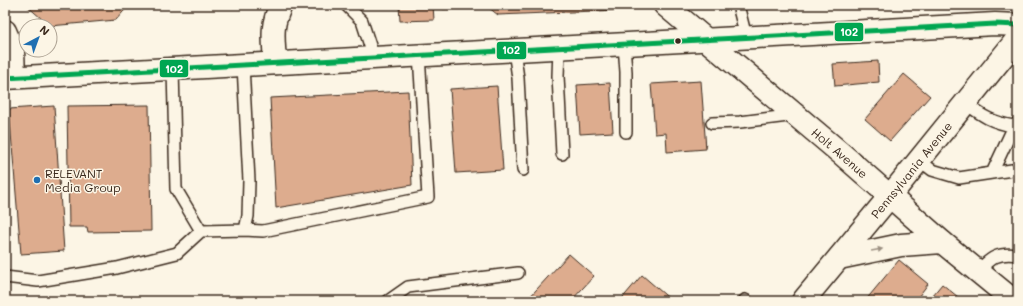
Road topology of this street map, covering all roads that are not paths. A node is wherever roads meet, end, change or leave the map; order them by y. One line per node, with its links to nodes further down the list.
1 (281, 5): 15 (street)
2 (346, 5): 14 (lane)
3 (665, 5): 9 (street, Holt Avenue)
4 (738, 5): 7 (lane)
5 (1018, 25): 7 (street)
6 (5, 31): 18 (street)
7 (746, 37): 9 (street)
8 (1018, 38): 19 (street, Pennsylvania Avenue)
9 (706, 40): 10 (street); 20 (street, Holt Avenue)
10 (624, 44): 11 (street); 23 (lane)
11 (559, 48): 12 (street); 24 (lane)
12 (514, 50): 13 (street); 26 (lane)
13 (419, 56): 14 (street); 30 (lane)
14 (374, 58): 15 (street)
15 (275, 63): 16 (street)
16 (243, 65): 17 (street); 30 (lane)
17 (173, 69): 18 (street); 31 (lane)
18 (10, 78)
19 (965, 103): 22 (lane); 25 (street, Pennsylvania Avenue)
20 (796, 115): 21 (lane); 29 (street, Holt Avenue)
21 (712, 123)
22 (1016, 124): 28 (lane)
23 (626, 132)
24 (562, 154)
25 (919, 160): 28 (lane); 29 (street, Pennsylvania Avenue)
26 (523, 170)
27 (1018, 171): 28 (lane)
28 (992, 173)
29 (890, 196): 32 (street, Holt Avenue); 34 (street, Pennsylvania Avenue)
30 (245, 230): 31 (lane)
31 (201, 232): 37 (lane)
32 (942, 242): 34 (street, one-way to 32); 35 (street, Holt Avenue)
33 (1018, 255): 35 (lane)
34 (839, 258): 39 (street, Pennsylvania Avenue)
35 (978, 271): 40 (street, Holt Avenue)
36 (518, 273): 38 (lane)
37 (5, 277)
38 (388, 301)
39 (802, 301)
40 (1014, 301)

